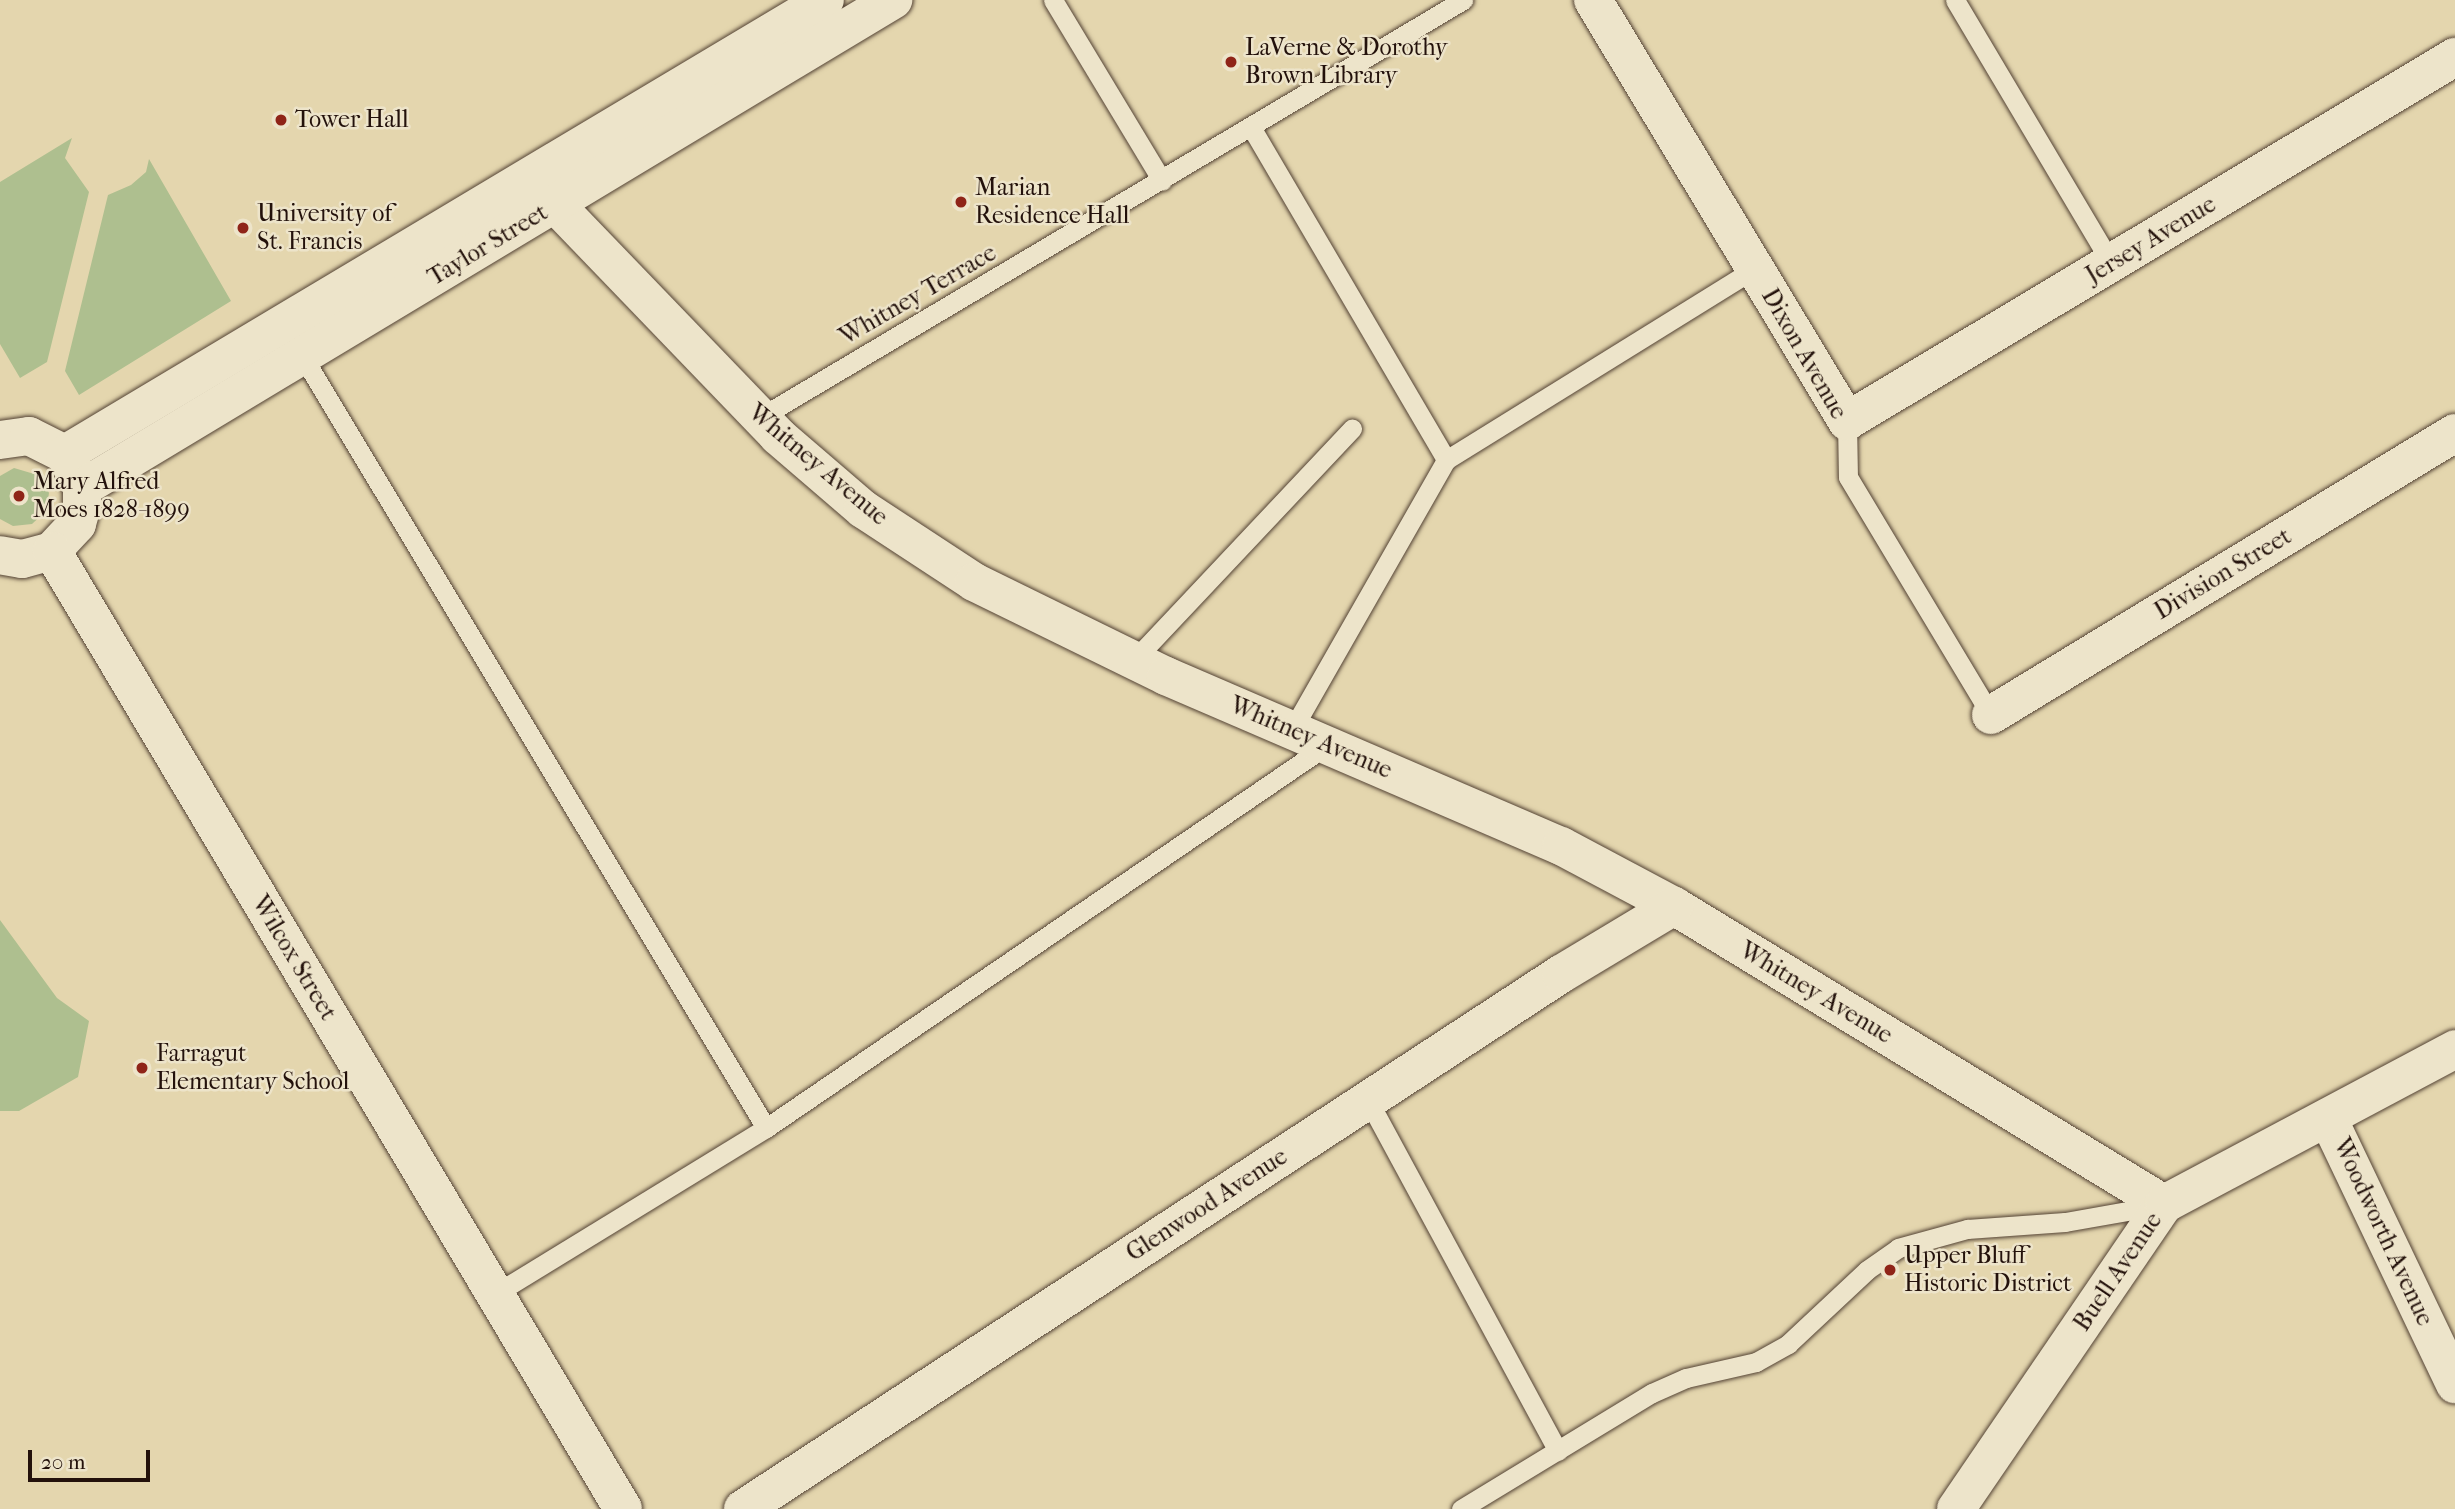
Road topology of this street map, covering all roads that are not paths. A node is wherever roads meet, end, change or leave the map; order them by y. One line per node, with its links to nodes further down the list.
1 (825, 0): 10 (street, Taylor Street)
2 (893, 0): 10 (street, Taylor Street)
3 (1053, 0): 9 (lane)
4 (1463, 0): 8 (lane, Whitney Terrace)
5 (1593, 0): 12 (street, Dixon Avenue)
6 (1955, 0): 11 (lane)
7 (2455, 57): 11 (street, Jersey Avenue)
8 (1251, 127): 9 (lane, Whitney Terrace); 20 (lane)
9 (1162, 181): 14 (lane, Whitney Terrace)
10 (542, 191): 13 (street, Taylor Street); 14 (street, Whitney Avenue)
11 (2112, 264): 15 (street, Jersey Avenue)
12 (1754, 270): 15 (street, Dixon Avenue); 20 (lane)
13 (293, 341): 19 (street, Taylor Street); 21 (street, Taylor Street); 32 (lane)
14 (760, 418): 24 (street, Whitney Avenue)
15 (1847, 421): 25 (lane, Dixon Avenue)
16 (1352, 429): 24 (lane)
17 (2455, 433): 25 (street, Division Street)
18 (0, 440): 19 (street)
19 (65, 454): 21 (street)
20 (1446, 460): 26 (lane)
21 (82, 488): 22 (street)
22 (52, 551): 23 (street); 34 (street, Wilcox Street)
23 (2, 557)
24 (1134, 660): 26 (street, Whitney Avenue)
25 (1990, 715)
26 (1292, 730): 27 (street, Whitney Avenue)
27 (1327, 745): 28 (street, Whitney Avenue); 32 (lane)
28 (1674, 906): 30 (street, Glenwood Avenue); 33 (street, Whitney Avenue)
29 (2455, 1049): 31 (street, Buell Avenue)
30 (1368, 1100): 36 (lane); 38 (street, Glenwood Avenue)
31 (2328, 1118): 33 (street, Buell Avenue); 35 (street, Woodworth Avenue)
32 (766, 1128): 34 (lane)
33 (2164, 1204): 36 (lane); 40 (street, Buell Avenue)
34 (495, 1294): 37 (street, Wilcox Street)
35 (2455, 1384)
36 (1558, 1451): 39 (lane)
37 (623, 1509)
38 (743, 1509)
39 (1461, 1509)
40 (1956, 1509)

